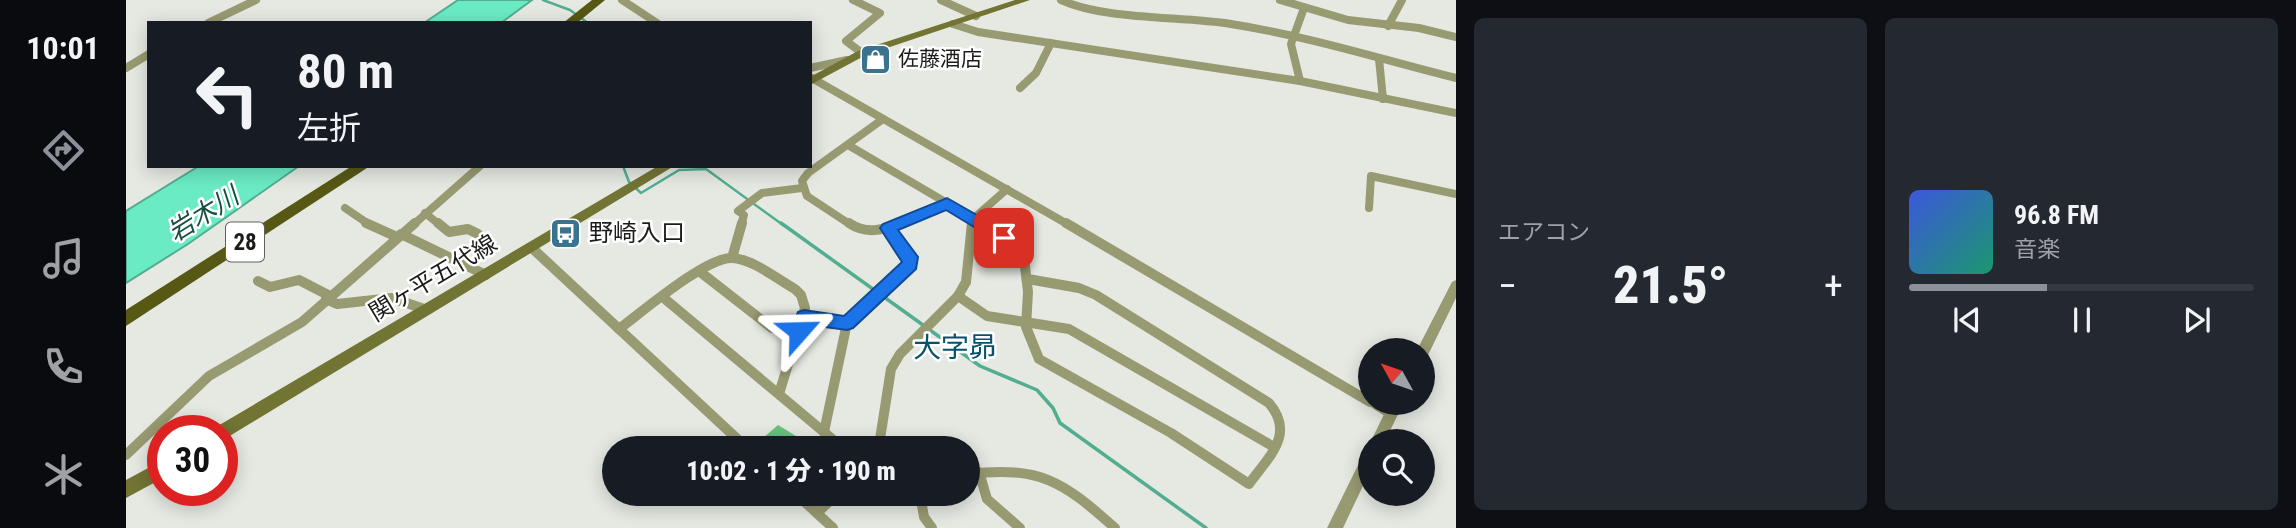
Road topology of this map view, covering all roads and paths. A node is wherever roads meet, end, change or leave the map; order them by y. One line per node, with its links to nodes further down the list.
1 (256, 0): 12 (street)
2 (599, 0): 13 (main road)
3 (622, 0): 14 (street)
4 (853, 0): 20 (street)
5 (941, 0): 11 (street)
6 (1025, 0): 11 (main road)
7 (1060, 0): 17 (street)
8 (1280, 0): 10 (street)
9 (1402, 0): 16 (street)
10 (1304, 8): 16 (street); 17 (street)
11 (976, 16): 15 (main road)
12 (212, 21)
13 (571, 21)
14 (654, 21)
15 (953, 24): 19 (street); 20 (main road)
16 (1388, 26): 18 (street)
17 (1291, 36): 22 (street); 27 (street)
18 (1456, 37)
19 (1051, 43): 27 (street); 28 (street)
20 (862, 53): 24 (main road)
21 (147, 55): 23 (street)
22 (1379, 59): 26 (street); 29 (street)
23 (126, 68)
24 (812, 76)
25 (812, 77): 31 (street)
26 (1456, 78)
27 (1300, 81): 29 (street)
28 (1020, 88)
29 (1383, 99): 30 (street)
30 (1456, 113)
31 (883, 119): 32 (street); 37 (street)
32 (848, 145): 36 (street); 39 (street)
33 (360, 168): 59 (main road, 28)
34 (478, 168): 42 (street)
35 (665, 168): 47 (main road, 関ヶ平五代線)
36 (802, 188): 44 (street); 48 (street)
37 (1007, 189): 43 (street); 66 (street)
38 (1456, 194): 41 (street)
39 (947, 203): 43 (street); 44 (street)
40 (345, 208): 46 (street)
41 (1370, 208)
42 (425, 213): 45 (street); 46 (street)
43 (973, 219): 51 (street); 54 (street)
44 (888, 228): 60 (street)
45 (478, 234)
46 (399, 235): 50 (street); 55 (street)
47 (532, 248): 50 (main road, 関ヶ平五代線); 62 (street)
48 (732, 258): 49 (street); 58 (street)
49 (699, 271): 56 (street); 63 (street)
50 (486, 275): 57 (main road, 関ヶ平五代線)
51 (1028, 279): 61 (street); 72 (street)
52 (258, 281): 55 (street)
53 (1456, 285): 64 (street)
54 (958, 296): 61 (street); 71 (street)
55 (328, 298): 57 (street); 73 (street)
56 (664, 299): 62 (street); 65 (street)
57 (426, 310): 67 (main road, 関ヶ平五代線)
58 (804, 317): 60 (street); 63 (street)
59 (126, 319)
60 (847, 323): 68 (street)
61 (1024, 323): 72 (street); 72 (street)
62 (619, 330): 69 (street)
63 (799, 331): 65 (street)
64 (1430, 338)
65 (779, 394): 68 (street)
66 (1358, 394)
67 (238, 422)
68 (824, 432): 70 (street)
69 (734, 436)
70 (829, 436)
71 (880, 436)
72 (1274, 447)
73 (126, 455)
74 (980, 472): 86 (street)
75 (147, 477): 78 (main road)
76 (1358, 481): 87 (street)
77 (980, 486): 85 (street)
78 (126, 489)
79 (809, 506): 82 (street)
80 (824, 506): 82 (street)
81 (922, 506): 84 (street)
82 (817, 513): 83 (street)
83 (833, 528)
84 (932, 528)
85 (1020, 528)
86 (1115, 528)
87 (1335, 528)

